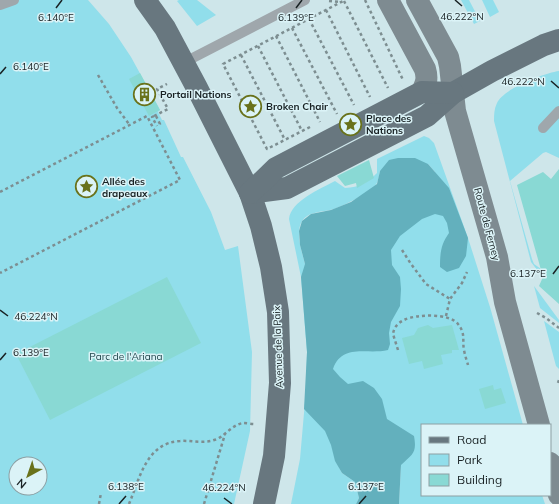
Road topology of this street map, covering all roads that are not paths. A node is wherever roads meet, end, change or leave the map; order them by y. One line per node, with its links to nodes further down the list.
1 (14, 0): 6 (lane)
2 (145, 0): 8 (main road)
3 (305, 0): 8 (lane)
4 (388, 0): 9 (street)
5 (417, 0): 10 (street, Route de Ferney)
6 (0, 5)
7 (559, 40): 10 (main road)
8 (184, 63): 13 (main road)
9 (422, 92): 10 (main road); 13 (main road)
10 (453, 93): 13 (main road); 14 (street, Route de Ferney)
11 (559, 111): 12 (lane)
12 (544, 128)
13 (250, 193): 17 (main road, Avenue de la Paix)
14 (539, 424)
15 (551, 467): 16 (street)
16 (559, 495)
17 (264, 504)

